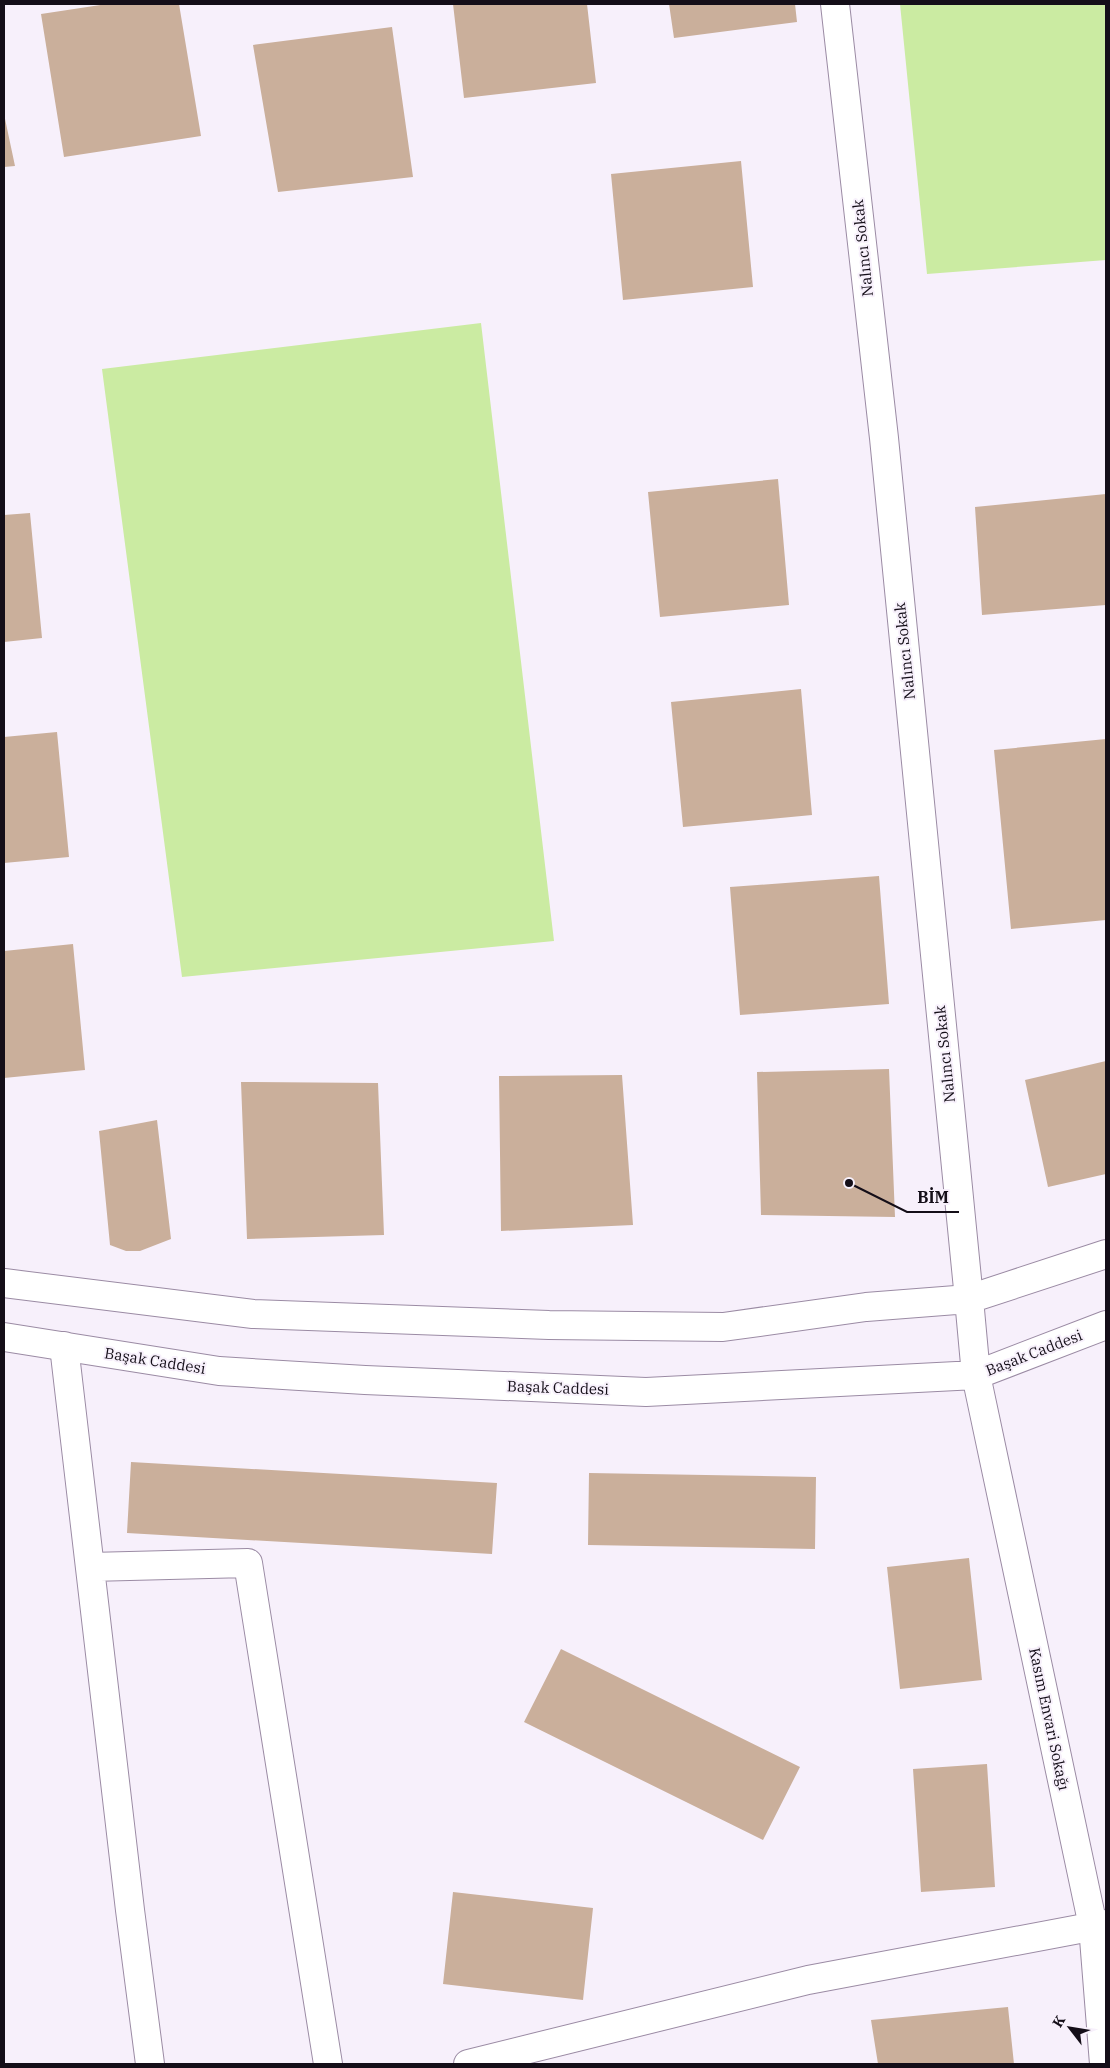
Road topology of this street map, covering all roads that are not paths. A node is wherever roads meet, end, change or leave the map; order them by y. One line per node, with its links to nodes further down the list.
1 (835, 4): 4 (street, Nalıncı Sokak)
2 (1106, 1254): 4 (street)
3 (4, 1283): 4 (street)
4 (969, 1299): 8 (street, Nalıncı Sokak)
5 (1106, 1324): 8 (street, Başak Caddesi)
6 (4, 1337): 7 (street, Başak Caddesi)
7 (64, 1346): 8 (street, Başak Caddesi); 9 (street)
8 (976, 1375): 10 (street, Kasım Envari Sokağı)
9 (90, 1567): 11 (street); 12 (street)
10 (1099, 1925): 13 (street); 14 (street, Kasım Envari Sokağı)
11 (150, 2064)
12 (328, 2064)
13 (468, 2064)
14 (1104, 2064)

